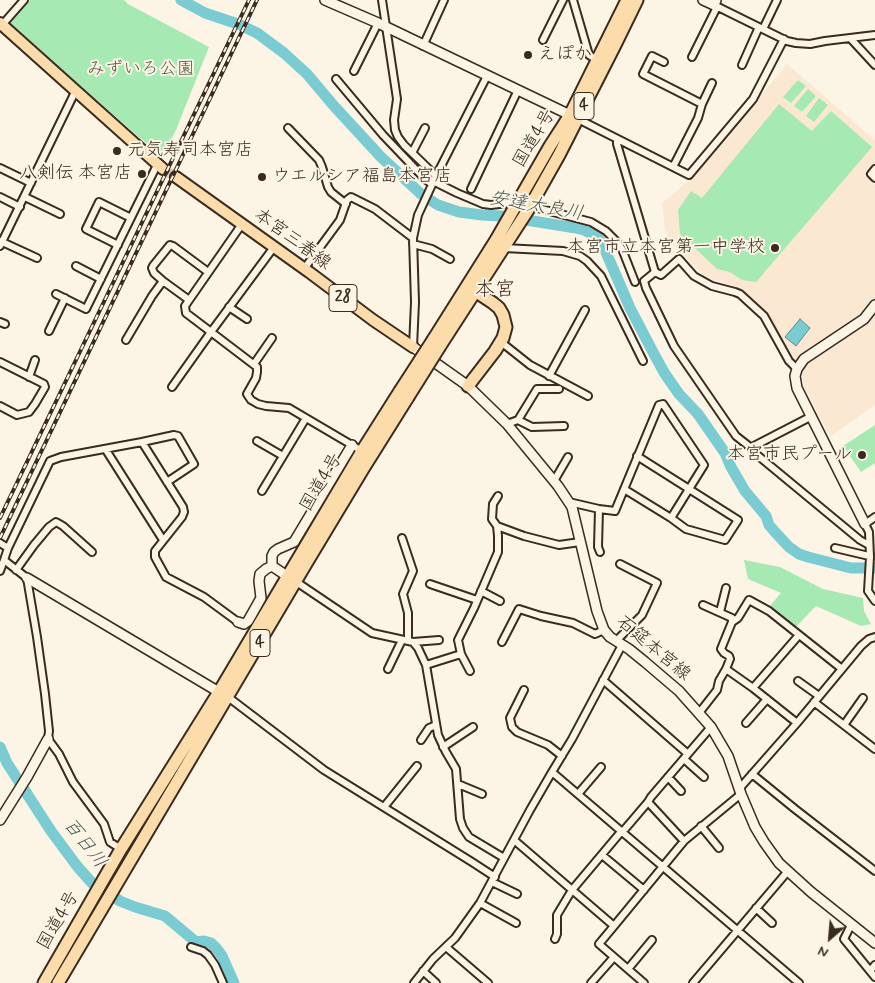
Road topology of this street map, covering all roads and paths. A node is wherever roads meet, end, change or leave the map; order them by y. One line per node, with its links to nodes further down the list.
1 (24, 0): 12 (street)
2 (325, 0): 13 (street)
3 (382, 0): 13 (street)
4 (444, 0): 19 (street)
5 (563, 0): 18 (street)
6 (627, 0): 21 (highway, 国道4号 / 4)
7 (637, 0): 32 (highway, 国道4号 / 4)
8 (703, 0): 11 (street)
9 (777, 0): 14 (street)
10 (573, 1): 21 (street)
11 (716, 4): 14 (street); 20 (street)
12 (1, 24): 29 (main road)
13 (382, 26): 19 (street); 25 (street); 36 (street)
14 (761, 28): 16 (street); 23 (street)
15 (875, 35): 17 (street)
16 (784, 39): 17 (street); 38 (street)
17 (851, 39): 24 (street)
18 (543, 40)
19 (423, 46): 26 (street)
20 (692, 57)
21 (597, 60): 32 (highway, 国道4号 / 4)
22 (664, 62): 31 (street)
23 (742, 64)
24 (875, 65)
25 (354, 70)
26 (487, 76): 30 (street); 43 (street)
27 (336, 79): 43 (street)
28 (712, 82): 31 (street)
29 (76, 90): 37 (main road); 44 (street)
30 (518, 90): 32 (street); 45 (street)
31 (702, 104): 38 (street)
32 (574, 117): 35 (street); 49 (highway, 国道4号 / 4)
33 (288, 128): 48 (street)
34 (425, 128): 36 (street)
35 (617, 139): 38 (street); 64 (street)
36 (412, 153): 43 (street)
37 (160, 166): 52 (street)
38 (674, 167)
39 (0, 168): 44 (street)
40 (875, 169): 42 (street)
41 (176, 177): 53 (main road, 本宮三春線 / 28)
42 (875, 178)
43 (433, 181): 49 (street); 54 (street)
44 (31, 183): 47 (street)
45 (471, 189)
46 (0, 197): 50 (street)
47 (25, 197): 50 (street); 51 (street)
48 (346, 204): 54 (street); 62 (street)
49 (523, 206): 56 (highway, 国道4号 / 4); 67 (street)
50 (20, 207): 55 (street)
51 (60, 214)
52 (131, 218): 57 (street); 57 (street)
53 (242, 224): 58 (main road, 本宮三春線 / 28); 63 (street)
54 (413, 241): 60 (street); 81 (street)
55 (1, 243): 59 (street)
56 (502, 244): 68 (highway, 国道4号 / 4); 83 (street)
57 (118, 245): 65 (street)
58 (274, 247): 62 (main road, 本宮三春線 / 28); 73 (street)
59 (37, 258)
60 (450, 259)
61 (76, 266): 65 (street)
62 (304, 269): 81 (main road, 本宮三春線 / 28)
63 (208, 272): 66 (street); 71 (street)
64 (655, 272): 86 (street); 102 (street)
65 (101, 279): 70 (street)
66 (163, 281): 71 (street); 79 (street)
67 (635, 282)
68 (471, 289): 80 (highway); 92 (highway, 国道4号 / 4, bridge)
69 (56, 294): 70 (street)
70 (64, 298): 76 (street)
71 (188, 300): 77 (street)
72 (875, 305): 86 (street)
73 (229, 306): 75 (street); 77 (street)
74 (585, 310): 87 (street)
75 (247, 319)
76 (49, 331)
77 (211, 332): 85 (street); 90 (street)
78 (272, 338): 85 (street)
79 (126, 340)
80 (501, 342): 87 (street); 89 (highway)
81 (414, 347): 89 (street, 石筵本宮線)
82 (35, 360): 88 (street)
83 (643, 361)
84 (0, 362): 88 (street)
85 (254, 364): 96 (street)
86 (797, 369): 95 (street)
87 (549, 376): 93 (street)
88 (29, 377): 94 (street)
89 (468, 386): 98 (street, 石筵本宮線)
90 (172, 387)
91 (559, 389): 97 (street)
92 (404, 394): 103 (highway, 国道4号 / 4); 136 (highway, 国道4号 / 4)
93 (588, 396)
94 (0, 406)
95 (812, 416): 102 (street); 119 (street)
96 (306, 418): 103 (street); 105 (street)
97 (518, 420): 98 (street); 99 (street)
98 (507, 424): 108 (street, 石筵本宮線)
99 (564, 426)
100 (142, 442): 104 (street); 109 (street); 109 (street)
101 (258, 442): 105 (street)
102 (750, 447): 124 (street)
103 (357, 448): 132 (street); 136 (highway, 国道4号 / 4)
104 (106, 450): 122 (street); 125 (street)
105 (282, 456): 112 (street)
106 (637, 456): 110 (street); 111 (street); 111 (street)
107 (568, 457): 108 (street)
108 (554, 481): 114 (street, 石筵本宮線)
109 (167, 482): 122 (street)
110 (624, 489): 115 (street); 117 (street)
111 (689, 489): 117 (street); 117 (street)
112 (262, 491)
113 (498, 496): 118 (street)
114 (569, 502): 115 (street); 123 (street, 石筵本宮線)
115 (599, 509): 128 (street)
116 (875, 516): 119 (street)
117 (671, 518)
118 (497, 526): 123 (street); 140 (street)
119 (867, 528): 120 (street); 124 (street)
120 (875, 537)
121 (402, 538): 152 (street)
122 (163, 540): 146 (street)
123 (580, 542): 148 (street, 石筵本宮線)
124 (869, 545): 129 (street)
125 (5, 546): 130 (street)
126 (835, 548): 129 (street)
127 (92, 552): 134 (street)
128 (600, 552)
129 (870, 556): 139 (street)
130 (4, 560): 133 (street); 134 (street)
131 (620, 564): 154 (street)
132 (272, 566): 136 (street); 146 (street)
133 (0, 570)
134 (16, 570): 135 (street)
135 (26, 578): 165 (street); 177 (street)
136 (291, 579): 152 (street); 165 (highway, 国道4号 / 4)
137 (430, 584): 141 (street)
138 (726, 588): 145 (street)
139 (870, 590): 143 (street)
140 (481, 591): 141 (street); 142 (street)
141 (477, 600): 155 (street)
142 (500, 601)
143 (875, 601)
144 (703, 605): 145 (street)
145 (720, 612): 147 (street)
146 (238, 622)
147 (732, 622): 149 (street); 158 (street)
148 (604, 630): 153 (street); 154 (street, 石筵本宮線)
149 (799, 635): 159 (street); 163 (street)
150 (875, 637): 159 (street)
151 (440, 640): 152 (street)
152 (408, 641): 156 (street); 157 (street)
153 (502, 642)
154 (619, 643): 161 (street); 170 (street, 石筵本宮線)
155 (461, 654): 156 (street); 160 (street)
156 (426, 665): 173 (street)
157 (388, 669)
158 (726, 669): 163 (street); 170 (street)
159 (842, 669): 166 (street)
160 (470, 671)
161 (603, 680): 181 (street); 182 (street)
162 (798, 681): 166 (street)
163 (754, 688): 168 (street)
164 (524, 690): 181 (street)
165 (223, 695): 195 (street); 202 (highway, 国道4号 / 4); 232 (highway, 国道4号 / 4)
166 (819, 696): 169 (street)
167 (863, 698): 174 (street)
168 (767, 700): 171 (street); 172 (street)
169 (814, 702): 172 (street); 174 (street)
170 (699, 713): 176 (street, 石筵本宮線)
171 (746, 723)
172 (797, 723): 186 (street)
173 (436, 725): 178 (street); 179 (street)
174 (844, 725): 180 (street)
175 (474, 727): 179 (street)
176 (711, 728): 182 (street); 191 (street, 石筵本宮線)
177 (48, 739): 196 (street); 202 (street)
178 (421, 740)
179 (443, 747): 189 (street)
180 (875, 749)
181 (562, 756): 185 (street)
182 (686, 757): 187 (street); 188 (street)
183 (418, 766): 195 (street)
184 (601, 767): 193 (street)
185 (552, 772): 193 (street); 199 (street)
186 (752, 774): 191 (street); 207 (street)
187 (668, 777): 190 (street); 194 (street)
188 (704, 777)
189 (458, 784): 192 (street); 204 (street)
190 (681, 791)
191 (740, 791): 197 (street); 206 (street, 石筵本宮線)
192 (482, 794)
193 (578, 794): 198 (street)
194 (648, 802): 198 (street); 200 (street)
195 (384, 807): 208 (street)
196 (0, 820)
197 (700, 826): 200 (street); 201 (street)
198 (622, 831): 203 (street); 205 (street)
199 (514, 840): 204 (street); 209 (street)
200 (684, 840): 205 (street)
201 (719, 848)
202 (121, 849): 231 (highway, 国道4号 / 4)
203 (602, 855): 209 (street); 210 (street)
204 (504, 858): 208 (street)
205 (663, 866): 210 (street); 218 (street)
206 (788, 871): 213 (street); 216 (street, 石筵本宮線)
207 (875, 871)
208 (493, 880): 211 (street); 212 (street)
209 (572, 890): 217 (street); 219 (street)
210 (644, 890): 217 (street)
211 (516, 894)
212 (480, 903): 214 (street); 223 (street)
213 (756, 908): 215 (street); 218 (street)
214 (516, 923)
215 (772, 924)
216 (851, 925): 221 (street, 石筵本宮線); 228 (street)
217 (614, 926): 224 (street)
218 (738, 930): 238 (street); 239 (street)
219 (555, 939)
220 (652, 940): 226 (street)
221 (875, 943)
222 (191, 947): 233 (street)
223 (446, 947): 227 (street); 236 (street)
224 (614, 957): 226 (street); 237 (street)
225 (875, 964): 228 (street)
226 (628, 969): 230 (street)
227 (423, 971): 234 (street); 235 (street)
228 (870, 971): 229 (street)
229 (875, 978)
230 (642, 982)
231 (44, 983)
232 (58, 983)
233 (224, 983)
234 (414, 983)
235 (436, 983)
236 (488, 983)
237 (591, 983)
238 (693, 983)
239 (799, 983)

